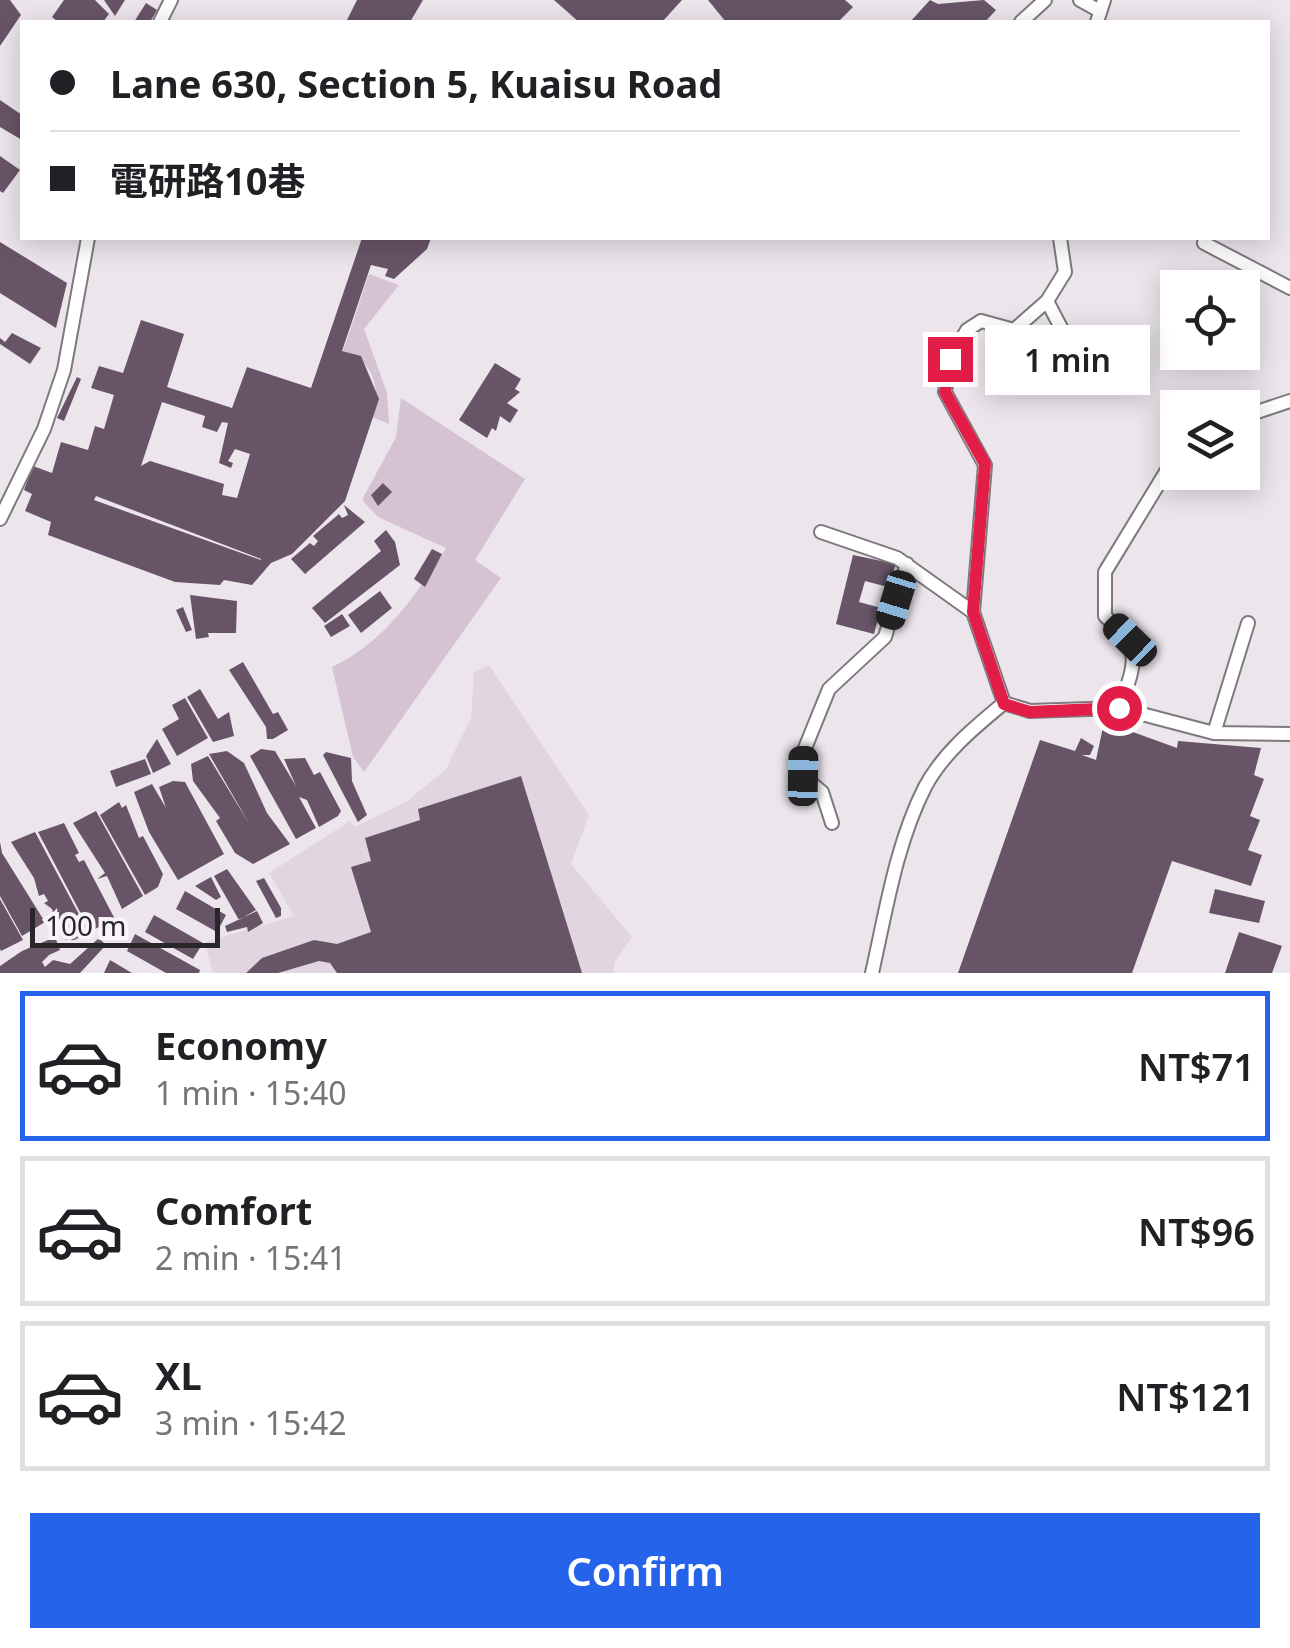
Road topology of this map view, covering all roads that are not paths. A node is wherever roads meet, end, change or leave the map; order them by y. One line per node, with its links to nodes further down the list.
1 (1045, 0): 4 (street)
2 (1080, 0): 3 (street)
3 (1100, 11)
4 (1022, 20)
5 (88, 240): 14 (street)
6 (1060, 240): 9 (street)
7 (1204, 242): 8 (street)
8 (1290, 288)
9 (1046, 301): 10 (street); 17 (street)
10 (1090, 383)
11 (1290, 401): 12 (street)
12 (1260, 412)
13 (1160, 482): 20 (street)
14 (0, 518)
15 (821, 532): 16 (street)
16 (907, 564): 17 (street); 23 (street)
17 (973, 612): 19 (street)
18 (1248, 623): 21 (street)
19 (1004, 704): 20 (street); 24 (street)
20 (1119, 708): 21 (street)
21 (1214, 733): 22 (street)
22 (1290, 734)
23 (832, 823)
24 (872, 973)

